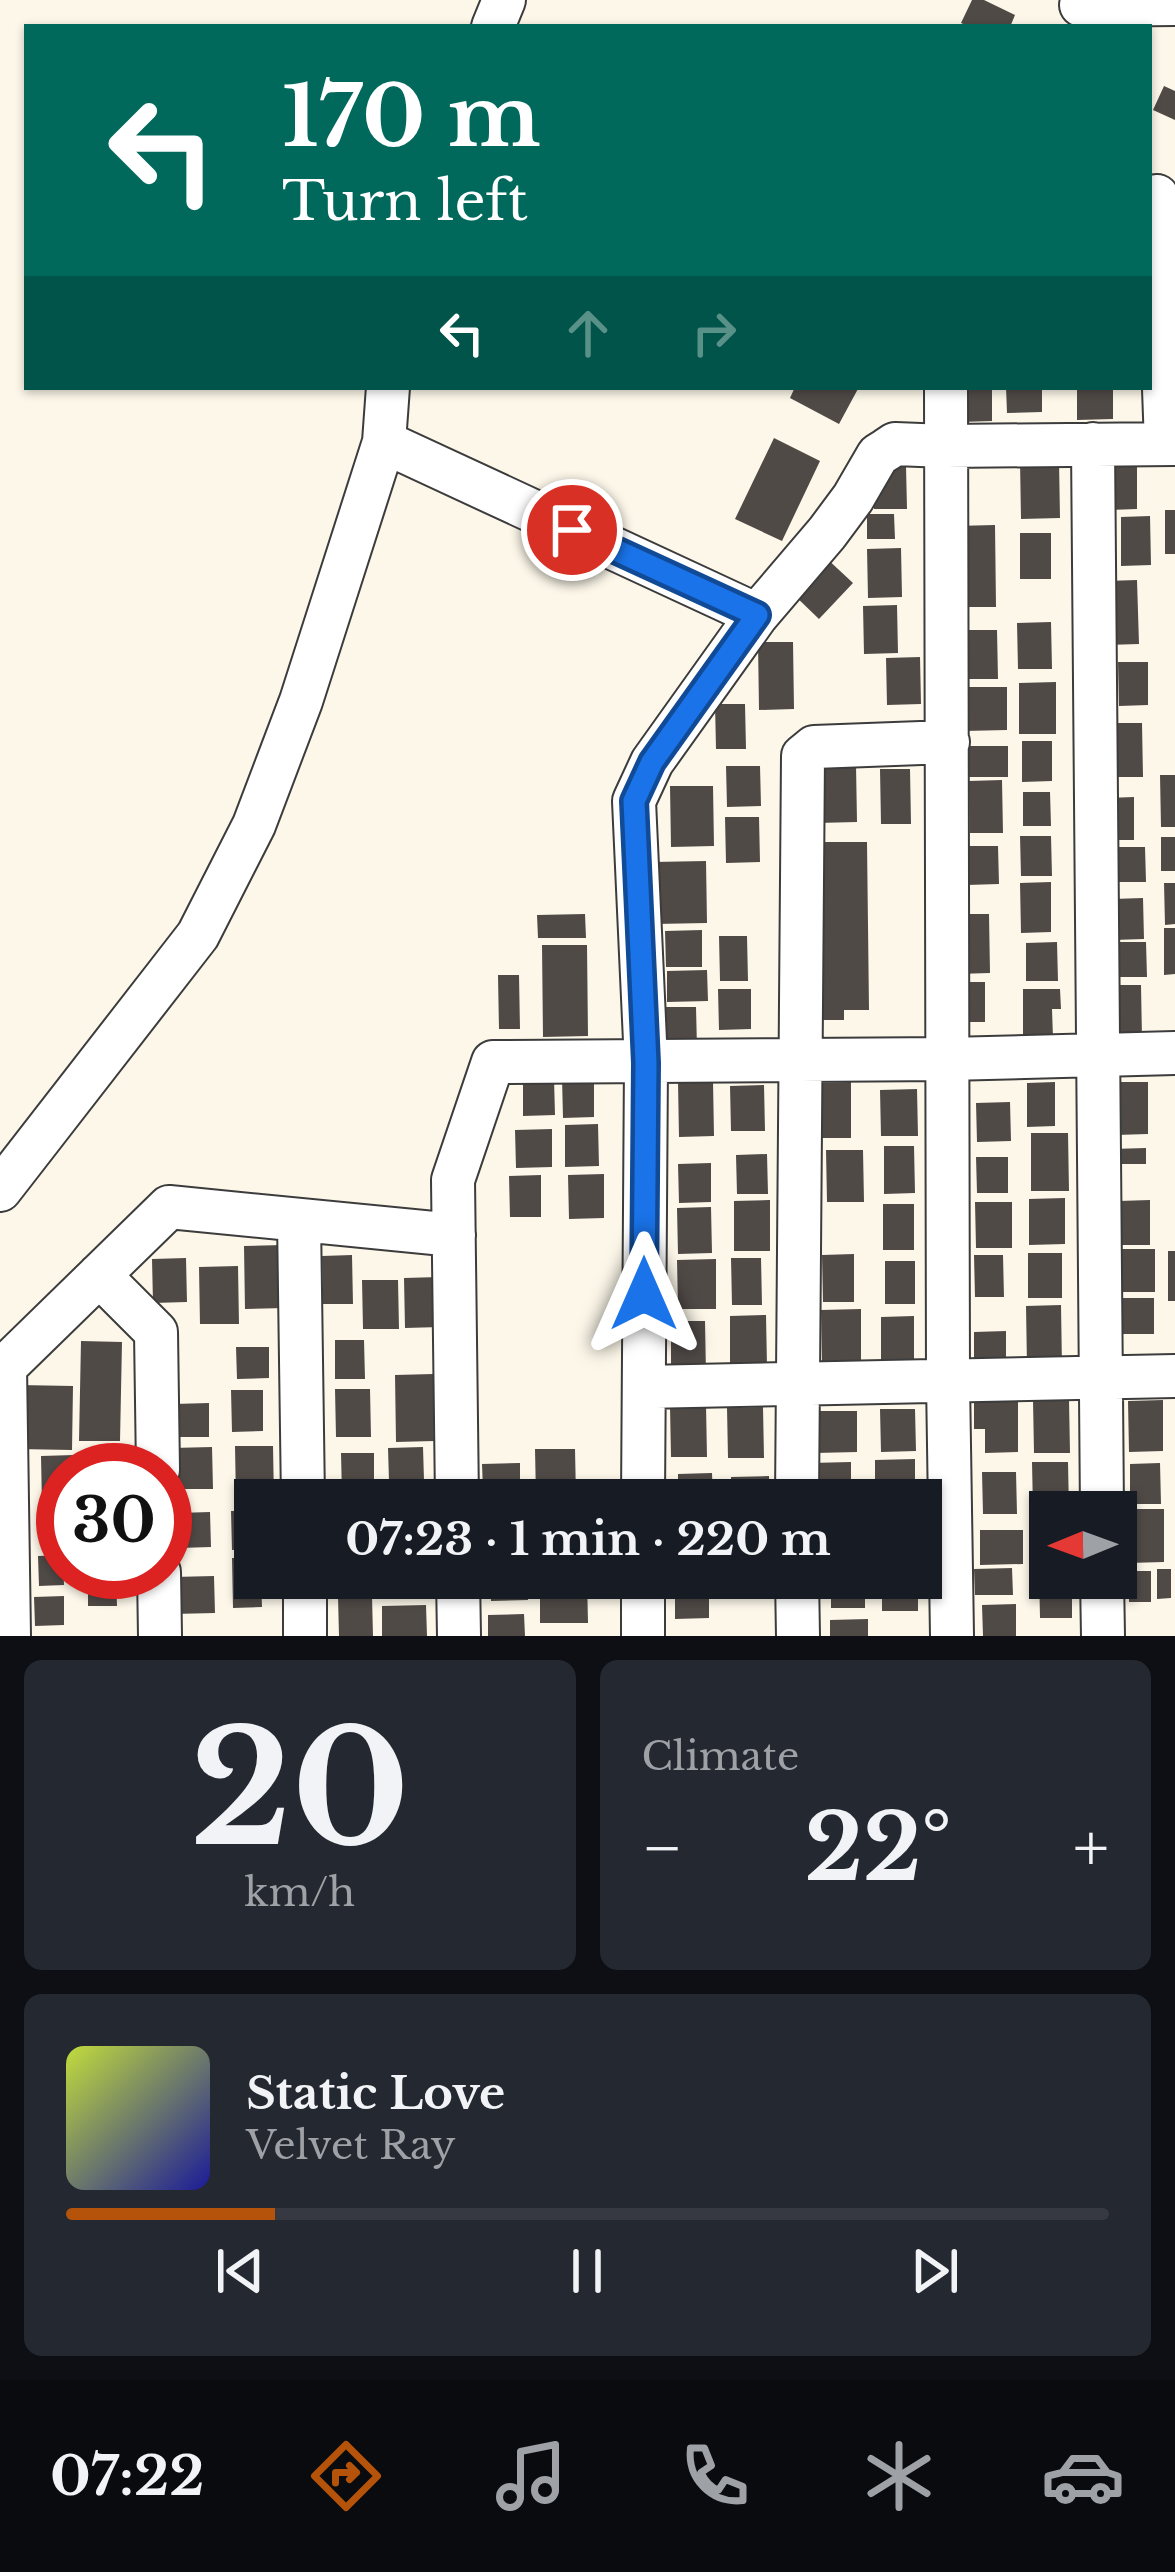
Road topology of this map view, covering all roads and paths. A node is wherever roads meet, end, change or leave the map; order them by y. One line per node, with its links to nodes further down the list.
1 (1175, 4): 2 (street)
2 (1078, 11)
3 (1160, 196): 8 (street)
4 (388, 390): 6 (street)
5 (946, 390): 9 (street)
6 (384, 442): 10 (street); 17 (street)
7 (1093, 444): 8 (street); 9 (street); 13 (street)
8 (1170, 444)
9 (946, 446): 10 (street); 11 (street)
10 (757, 615): 16 (street)
11 (948, 742): 14 (street); 15 (street)
12 (1175, 1052): 13 (street)
13 (1096, 1054): 15 (street); 22 (street)
14 (800, 1059): 15 (street); 16 (street); 24 (street)
15 (948, 1059): 23 (street)
16 (646, 1063): 19 (street); 25 (street)
17 (0, 1190)
18 (299, 1220): 19 (street); 20 (street); 27 (street)
19 (454, 1235): 28 (street)
20 (99, 1275): 26 (street); 38 (street)
21 (1175, 1376): 22 (street)
22 (1100, 1379): 23 (street); 31 (street)
23 (948, 1381): 24 (street); 44 (street)
24 (796, 1382): 25 (street); 30 (street)
25 (644, 1387): 29 (street)
26 (158, 1443)
27 (303, 1479)
28 (457, 1479)
29 (644, 1479)
30 (797, 1479)
31 (1102, 1491)
32 (159, 1599): 39 (street)
33 (304, 1599): 40 (street)
34 (458, 1599): 41 (street)
35 (643, 1599): 42 (street)
36 (797, 1599): 43 (street)
37 (1102, 1599): 45 (street)
38 (9, 1636)
39 (160, 1636)
40 (305, 1636)
41 (459, 1636)
42 (643, 1636)
43 (798, 1636)
44 (952, 1636)
45 (1103, 1636)

